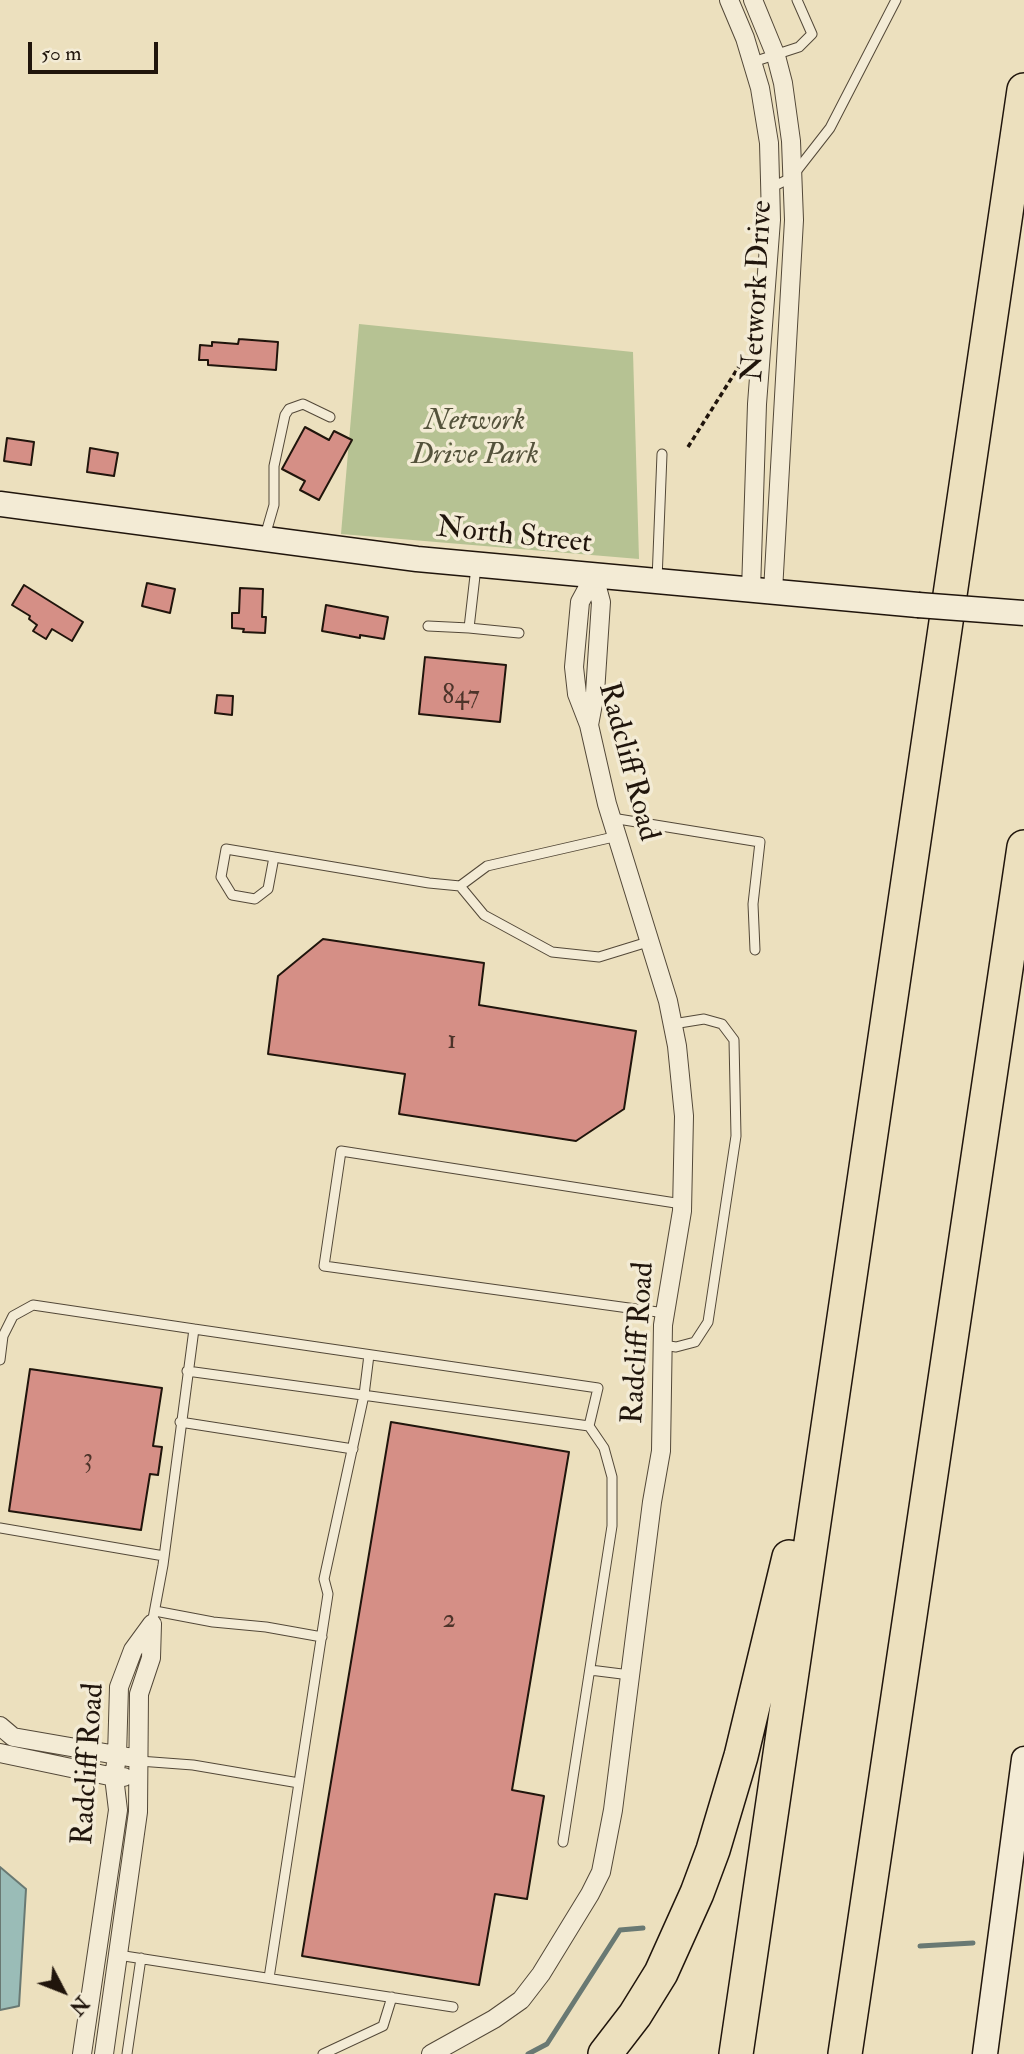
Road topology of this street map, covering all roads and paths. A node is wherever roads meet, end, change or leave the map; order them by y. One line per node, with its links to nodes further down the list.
1 (729, 0): 6 (street, Network Drive)
2 (753, 0): 5 (street, Network Drive)
3 (797, 0): 5 (lane)
4 (896, 0): 8 (lane)
5 (776, 55): 6 (lane); 8 (street, Network Drive)
6 (753, 62): 9 (street, Network Drive)
7 (1024, 90): 33 (highway)
8 (791, 178): 9 (lane); 19 (street, Network Drive)
9 (771, 188): 10 (street, Network Drive)
10 (764, 325): 12 (path); 19 (street, Network Drive)
11 (330, 417): 15 (lane)
12 (688, 447)
13 (663, 454): 18 (lane)
14 (0, 504): 15 (main road, North Street)
15 (263, 539): 16 (main road, North Street)
16 (476, 565): 17 (main road, North Street); 22 (lane)
17 (594, 576): 18 (main road, North Street); 24 (street, Radcliff Road)
18 (657, 582): 19 (main road, North Street)
19 (762, 590): 20 (main road, North Street, bridge)
20 (1024, 613)
21 (428, 626): 22 (lane)
22 (469, 628): 23 (lane)
23 (519, 633)
24 (612, 818): 25 (street, Radcliff Road); 30 (lane)
25 (618, 836): 28 (lane); 29 (street, Radcliff Road)
26 (1024, 846): 72 (highway)
27 (274, 857): 27 (lane); 28 (lane)
28 (460, 886): 29 (lane)
29 (650, 941): 31 (street, Radcliff Road)
30 (755, 950)
31 (673, 1024): 32 (street, Radcliff Road); 36 (lane)
32 (682, 1204): 34 (street, Radcliff Road); 34 (lane)
33 (849, 1281): 70 (highway); 71 (highway)
34 (665, 1313): 36 (street, Radcliff Road)
35 (194, 1329): 37 (lane); 38 (lane); 39 (lane)
36 (663, 1345): 49 (street, Radcliff Road)
37 (369, 1354): 40 (lane); 42 (lane)
38 (0, 1360)
39 (187, 1371): 40 (lane); 41 (lane)
40 (364, 1395): 42 (lane); 43 (lane)
41 (180, 1422): 43 (lane); 45 (lane)
42 (589, 1426): 48 (lane)
43 (353, 1449): 47 (lane)
44 (0, 1528): 45 (lane)
45 (164, 1556): 46 (lane)
46 (153, 1618): 47 (lane); 52 (street, Radcliff Road); 54 (street, Radcliff Road)
47 (322, 1637): 56 (lane)
48 (590, 1670): 49 (lane); 57 (lane)
49 (630, 1675): 69 (street, Radcliff Road)
50 (0, 1726): 52 (street)
51 (0, 1753): 55 (street)
52 (117, 1756): 54 (street); 55 (street, Radcliff Road)
53 (1024, 1759): 61 (main road)
54 (138, 1765): 55 (street); 56 (lane); 59 (street, Radcliff Road)
55 (114, 1777): 58 (street, Radcliff Road)
56 (299, 1783): 62 (lane)
57 (563, 1842)
58 (97, 1952): 59 (street); 65 (street, Radcliff Road)
59 (118, 1955): 60 (lane); 66 (street, Radcliff Road)
60 (141, 1958): 62 (lane); 67 (lane)
61 (996, 1965): 73 (main road); 74 (main road)
62 (269, 1978): 63 (lane)
63 (392, 1997): 64 (lane); 68 (lane)
64 (453, 2007)
65 (82, 2054)
66 (104, 2054)
67 (127, 2054)
68 (323, 2054)
69 (430, 2054)
70 (605, 2054)
71 (736, 2054)
72 (845, 2054)
73 (970, 2054)
74 (985, 2054)

